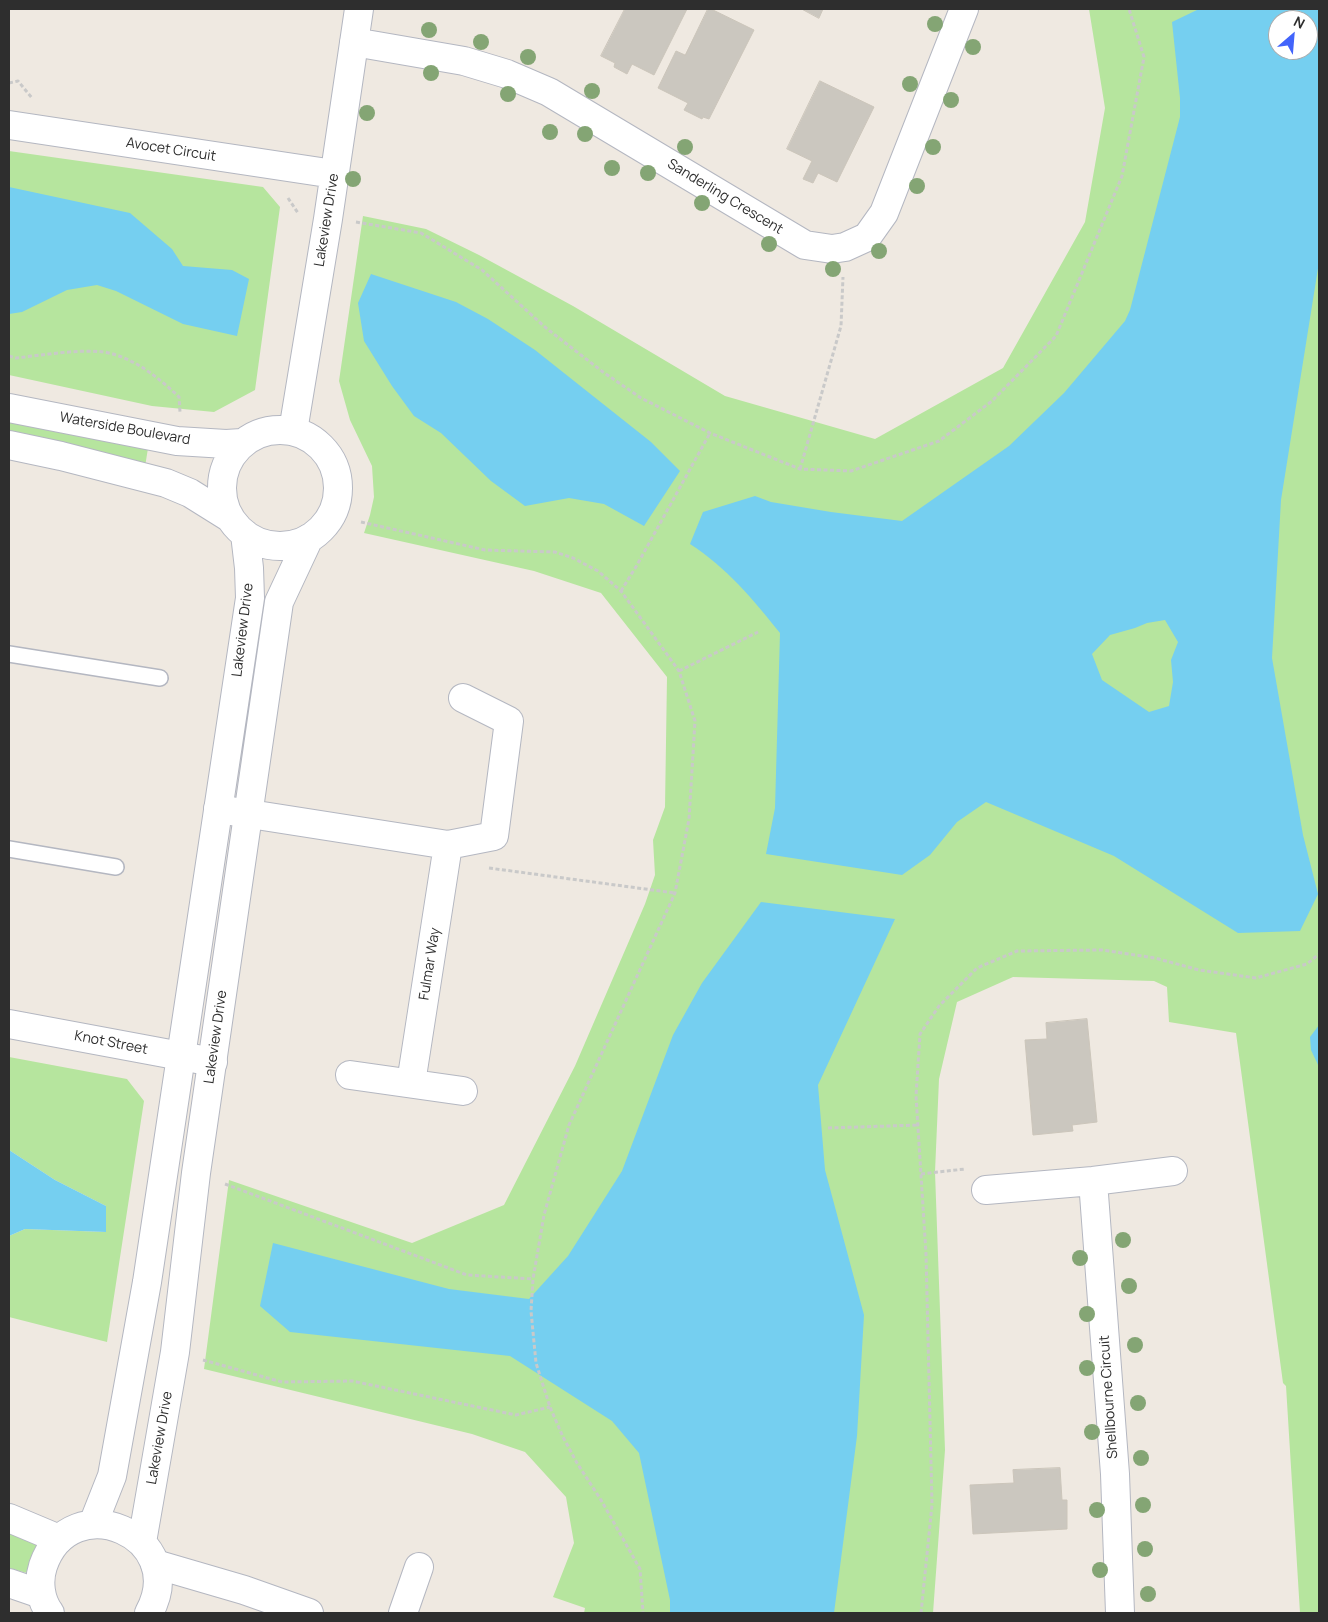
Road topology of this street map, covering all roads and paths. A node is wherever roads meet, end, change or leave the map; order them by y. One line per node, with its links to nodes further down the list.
1 (359, 9): 4 (street, Lakeview Drive)
2 (964, 9): 10 (street, Sanderling Crescent)
3 (1128, 9): 18 (path)
4 (354, 42): 8 (street, Lakeview Drive); 10 (street, Sanderling Crescent)
5 (9, 83): 6 (path)
6 (33, 100)
7 (9, 125): 8 (street, Avocet Circuit)
8 (334, 174): 9 (street, Lakeview Drive)
9 (327, 223): 14 (street, Lakeview Drive); 15 (path)
10 (844, 247): 18 (path)
11 (9, 356): 13 (path)
12 (9, 408): 16 (street, Waterside Boulevard)
13 (180, 414)
14 (293, 431): 16 (street); 21 (street)
15 (710, 433): 18 (path); 22 (path)
16 (242, 443): 20 (street)
17 (9, 445): 20 (street)
18 (800, 468)
19 (361, 522): 22 (path)
20 (238, 526): 21 (street); 28 (street, Lakeview Drive)
21 (309, 538): 29 (street, Lakeview Drive)
22 (621, 591): 25 (path)
23 (758, 632): 25 (path)
24 (9, 654): 26 (lane)
25 (680, 671): 34 (path)
26 (160, 678)
27 (463, 698): 30 (street)
28 (218, 809): 29 (street); 38 (street, Lakeview Drive)
29 (248, 814): 30 (street); 39 (street, Lakeview Drive)
30 (448, 845): 41 (street, Fulmar Way)
31 (9, 849): 32 (lane)
32 (116, 867)
33 (485, 868): 34 (path)
34 (675, 893): 49 (path)
35 (1319, 954): 36 (path)
36 (1199, 970)
37 (9, 1024): 38 (street, Knot Street)
38 (180, 1057): 39 (street, Knot Street); 53 (street, Lakeview Drive)
39 (213, 1062): 46 (street, Lakeview Drive)
40 (350, 1075): 41 (street)
41 (411, 1083): 42 (street)
42 (463, 1091)
43 (918, 1125): 44 (path)
44 (828, 1128)
45 (1173, 1171): 47 (street)
46 (196, 1180): 49 (path); 50 (street, Lakeview Drive)
47 (1093, 1181): 48 (street); 63 (street, Shellbourne Circuit)
48 (986, 1190)
49 (533, 1279): 51 (path)
50 (175, 1352): 51 (path); 55 (street, Lakeview Drive)
51 (550, 1408): 62 (path)
52 (9, 1518): 54 (street)
53 (94, 1524): 54 (street); 55 (street)
54 (59, 1539): 58 (street)
55 (148, 1553): 59 (street, Lakeview Drive); 60 (street)
56 (419, 1567): 61 (street)
57 (9, 1583): 58 (street)
58 (46, 1604)
59 (149, 1613)
60 (309, 1613)
61 (403, 1613)
62 (643, 1613)
63 (1120, 1613)

